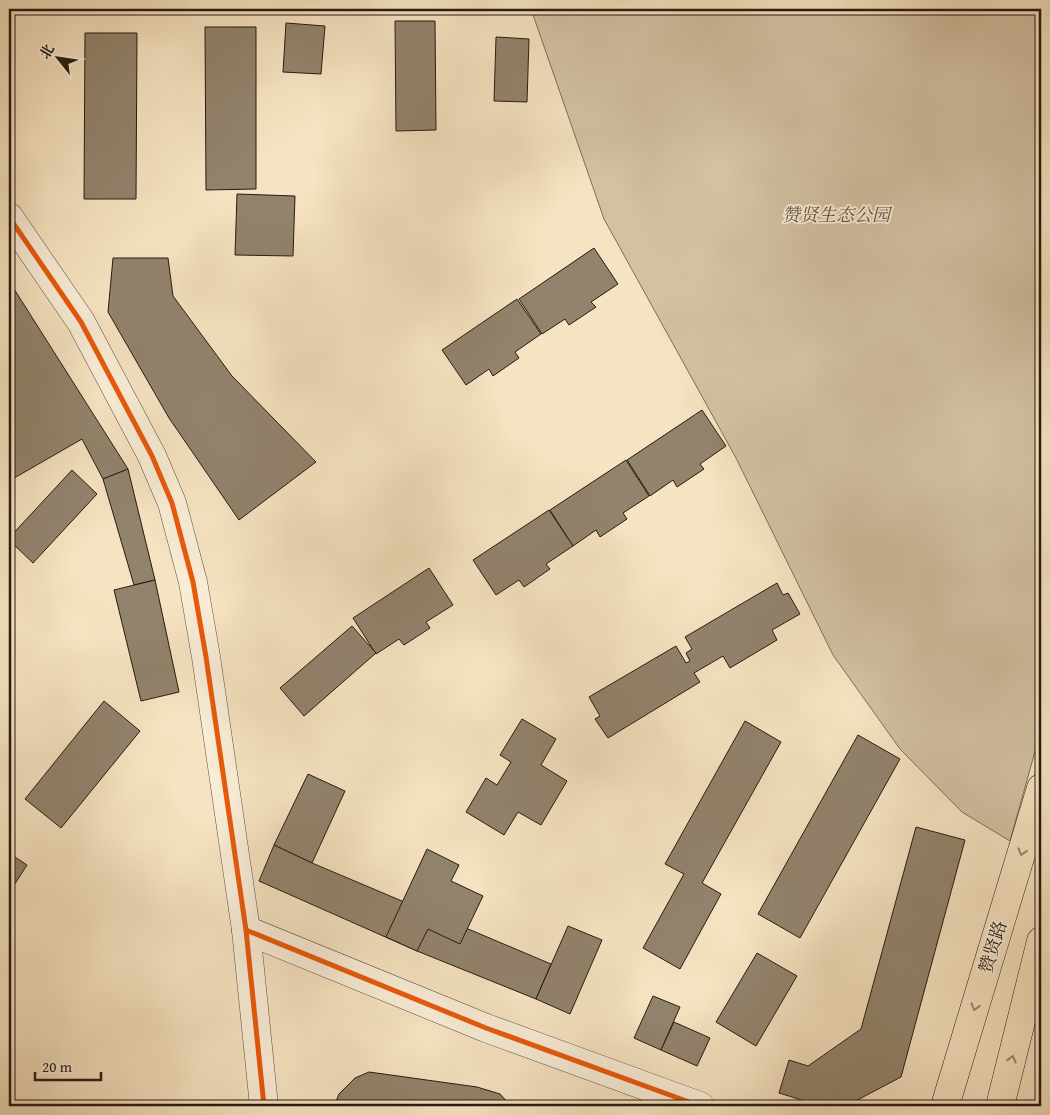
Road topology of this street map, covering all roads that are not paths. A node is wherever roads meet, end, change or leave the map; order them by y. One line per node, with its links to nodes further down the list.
1 (9, 217): 3 (street)
2 (1041, 788): 7 (main road, 赞贤路, one-way to 7)
3 (246, 930): 5 (street); 6 (street)
4 (1041, 941): 8 (main road, one-way to 4)
5 (264, 1106)
6 (700, 1106)
7 (945, 1106)
8 (1000, 1106)

